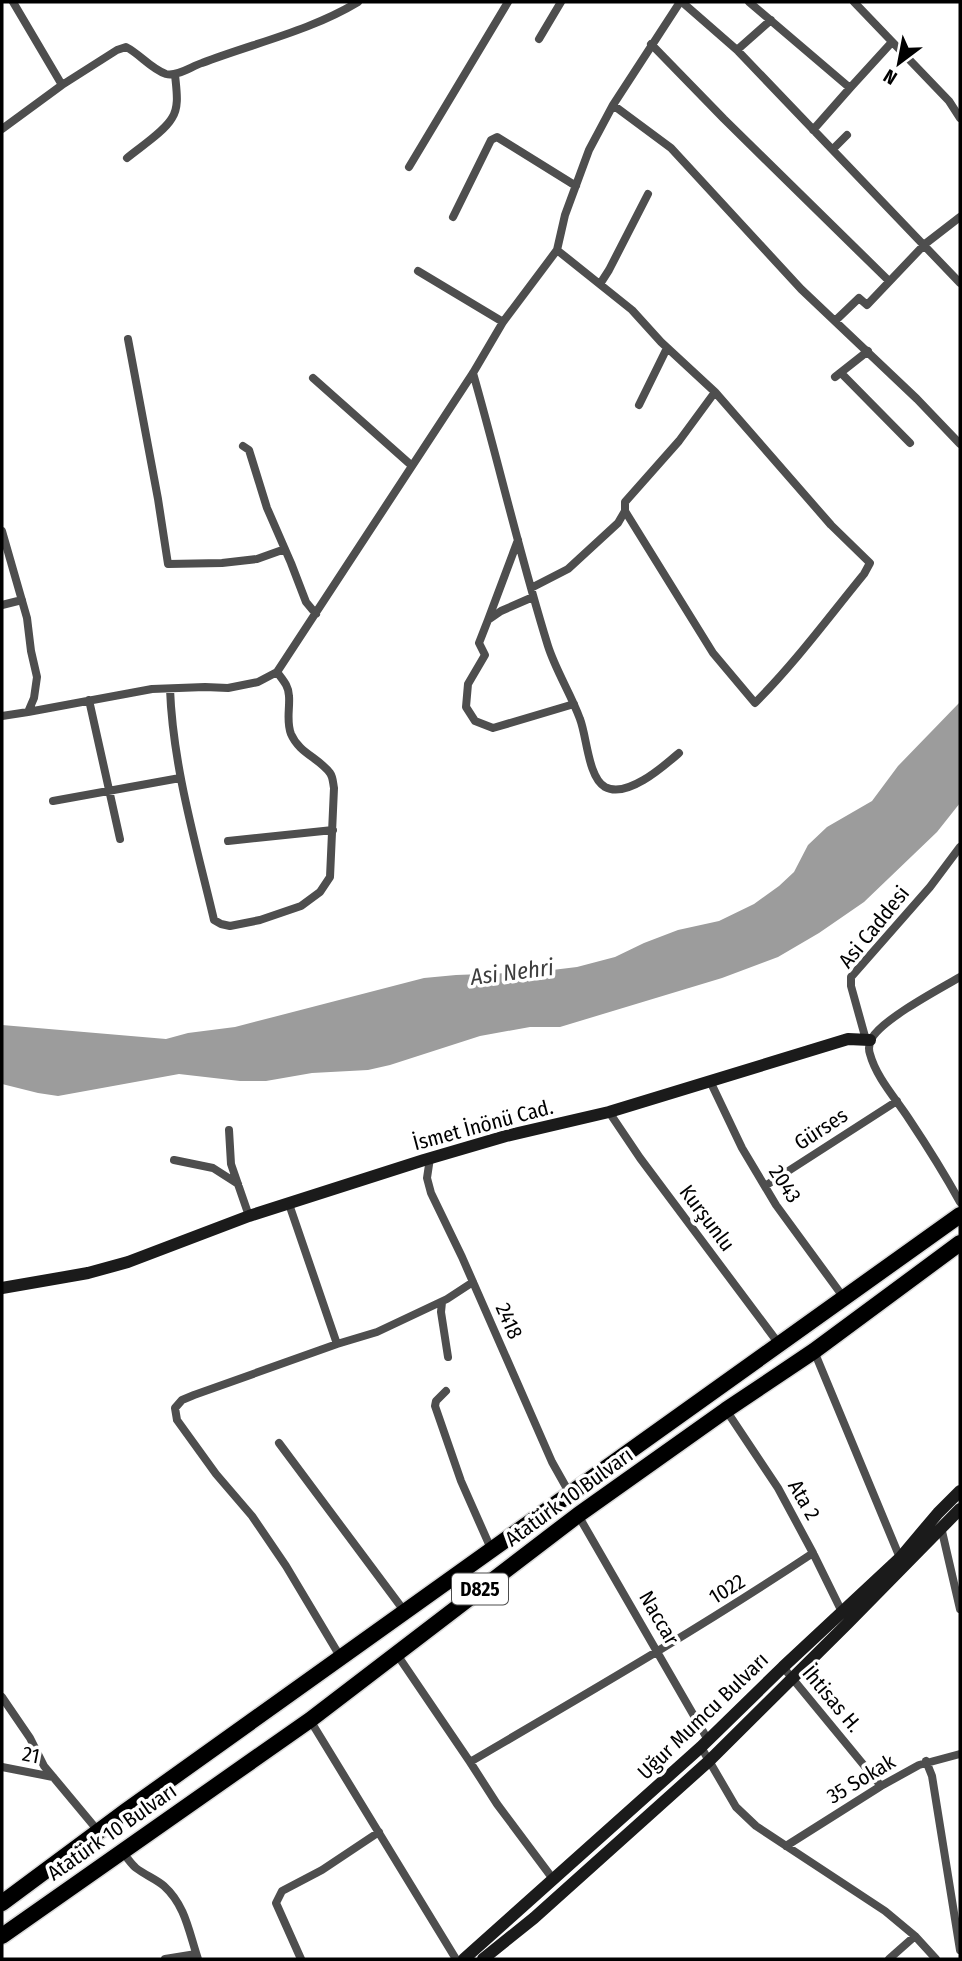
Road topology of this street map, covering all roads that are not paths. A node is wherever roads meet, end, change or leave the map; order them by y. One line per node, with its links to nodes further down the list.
1 (13, 2): 14 (street)
2 (358, 2): 13 (street)
3 (508, 2): 23 (street)
4 (561, 2): 9 (street)
5 (749, 2): 8 (street)
6 (854, 2): 10 (street)
7 (677, 3): 11 (street); 12 (street)
8 (771, 19): 12 (street); 15 (street)
9 (538, 39)
10 (892, 42): 15 (street); 17 (street)
11 (652, 44): 16 (street); 31 (street)
12 (737, 50): 19 (street)
13 (175, 74): 14 (street); 22 (street)
14 (62, 85): 18 (street)
15 (850, 88): 19 (street)
16 (613, 105): 24 (street); 34 (street)
17 (960, 118)
18 (2, 129)
19 (813, 130): 21 (street)
20 (847, 135): 21 (street)
21 (833, 149): 28 (street)
22 (127, 158)
23 (409, 167)
24 (576, 186): 26 (street); 29 (street)
25 (648, 194): 33 (street)
26 (453, 217)
27 (960, 217): 28 (street)
28 (925, 244): 31 (street); 32 (street)
29 (557, 250): 33 (street); 35 (street)
30 (418, 271): 35 (street)
31 (889, 281): 34 (street)
32 (960, 283)
33 (600, 284): 37 (street)
34 (835, 321): 38 (street)
35 (503, 322): 39 (street)
36 (128, 339): 50 (street)
37 (667, 348): 41 (street); 42 (street)
38 (868, 351): 43 (street); 44 (street)
39 (473, 373): 46 (street); 49 (street)
40 (313, 378): 46 (street)
41 (715, 392): 47 (street); 47 (street)
42 (639, 405)
43 (910, 443)
44 (960, 444)
45 (243, 446): 50 (street)
46 (411, 465): 54 (street)
47 (625, 511): 51 (street)
48 (2, 531): 52 (street)
49 (518, 540): 51 (street); 55 (street)
50 (285, 549): 54 (street)
51 (532, 592): 55 (street); 59 (street)
52 (22, 600): 53 (street); 60 (street)
53 (2, 605)
54 (316, 614): 56 (street)
55 (488, 620): 59 (street)
56 (276, 672): 57 (street); 66 (street)
57 (170, 689): 58 (street); 63 (street)
58 (89, 700): 60 (street); 64 (street)
59 (573, 704): 62 (street)
60 (28, 712): 61 (street)
61 (2, 716)
62 (679, 753)
63 (180, 778): 64 (street); 66 (street)
64 (109, 790): 65 (street); 67 (street)
65 (52, 801)
66 (332, 830): 68 (street)
67 (120, 839)
68 (228, 841)
69 (960, 847): 71 (street, Asi Caddesi)
70 (960, 977): 71 (street)
71 (868, 1040): 72 (street, İsmet İnönü Cad.); 73 (street)
72 (710, 1081): 74 (street, İsmet İnönü Cad.); 79 (street, 2043)
73 (897, 1101): 79 (street, Gürses); 80 (street)
74 (609, 1112): 76 (street, İsmet İnönü Cad.); 90 (street, Kurşunlu)
75 (229, 1130): 78 (street)
76 (430, 1158): 81 (street, İsmet İnönü Cad.); 85 (street, 2418)
77 (174, 1160): 78 (street)
78 (238, 1184): 83 (street)
79 (765, 1186): 87 (street, 2043)
80 (960, 1202)
81 (289, 1203): 83 (street, İsmet İnönü Cad.); 89 (street)
82 (960, 1215): 87 (highway, Atatürk 10 Bulvarı / D825)
83 (249, 1216): 86 (street, İsmet İnönü Cad.)
84 (960, 1243): 91 (highway, Atatürk 10 Bulvarı / D825)
85 (473, 1282): 88 (street); 97 (street, 2418)
86 (2, 1288)
87 (844, 1298): 90 (highway, Atatürk 10 Bulvarı / D825)
88 (442, 1301): 89 (street); 92 (street)
89 (337, 1344): 110 (street)
90 (779, 1344): 97 (highway, Atatürk 10 Bulvarı / D825)
91 (814, 1351): 94 (highway, Atatürk 10 Bulvarı / D825); 104 (street)
92 (448, 1357)
93 (446, 1391): 102 (street)
94 (726, 1410): 100 (highway, Atatürk 10 Bulvarı / D825); 103 (street, Ata 2)
95 (279, 1443): 106 (street)
96 (960, 1491): 99 (street, Uğur Mumcu Bulvarı)
97 (570, 1494): 102 (highway, Atatürk 10 Bulvarı / D825)
98 (960, 1509): 101 (street, Uğur Mumcu Bulvarı)
99 (938, 1513): 101 (street); 104 (street, Uğur Mumcu Bulvarı)
100 (578, 1515): 108 (street, Naccar); 109 (highway, Atatürk 10 Bulvarı / D825)
101 (941, 1528): 105 (street); 112 (street, Uğur Mumcu Bulvarı)
102 (492, 1551): 106 (highway, Atatürk 10 Bulvarı / D825)
103 (813, 1553): 107 (street, Ata 2); 108 (street, 1022)
104 (900, 1558): 107 (street, Uğur Mumcu Bulvarı)
105 (960, 1609)
106 (405, 1612): 110 (highway, Atatürk 10 Bulvarı / D825)
107 (842, 1612): 111 (street, Uğur Mumcu Bulvarı)
108 (658, 1652): 115 (street, Naccar); 119 (street, 1022)
109 (396, 1653): 114 (highway, Atatürk 10 Bulvarı / D825); 119 (street)
110 (341, 1658): 123 (highway, Atatürk 10 Bulvarı / D825)
111 (783, 1667): 112 (street, İhtisas H.); 115 (street, Uğur Mumcu Bulvarı)
112 (792, 1677): 117 (street, Uğur Mumcu Bulvarı); 122 (street, İhtisas H.)
113 (2, 1697): 121 (street)
114 (310, 1720): 124 (street); 126 (highway, Atatürk 10 Bulvarı / D825)
115 (704, 1743): 117 (street, Naccar); 127 (street, Uğur Mumcu Bulvarı)
116 (960, 1754): 118 (street, 35 Sokak)
117 (709, 1761): 125 (street, Naccar); 137 (street, Uğur Mumcu Bulvarı)
118 (926, 1761): 122 (street, 35 Sokak); 131 (street)
119 (470, 1762): 127 (street)
120 (2, 1767): 121 (street, 21)
121 (53, 1777): 123 (street)
122 (881, 1786): 125 (street, 35 Sokak)
123 (99, 1832): 128 (highway, Atatürk 10 Bulvarı / D825)
124 (379, 1832): 134 (street); 135 (street)
125 (786, 1846): 130 (street, Naccar)
126 (122, 1851): 129 (highway, Atatürk 10 Bulvarı / D825); 132 (street)
127 (553, 1879): 136 (street, Uğur Mumcu Bulvarı)
128 (2, 1903)
129 (2, 1936)
130 (915, 1936): 138 (street); 139 (street, Naccar)
131 (960, 1950)
132 (197, 1957): 133 (street)
133 (165, 1959)
134 (301, 1959)
135 (456, 1959)
136 (464, 1959)
137 (483, 1959)
138 (889, 1959)
139 (936, 1959)

